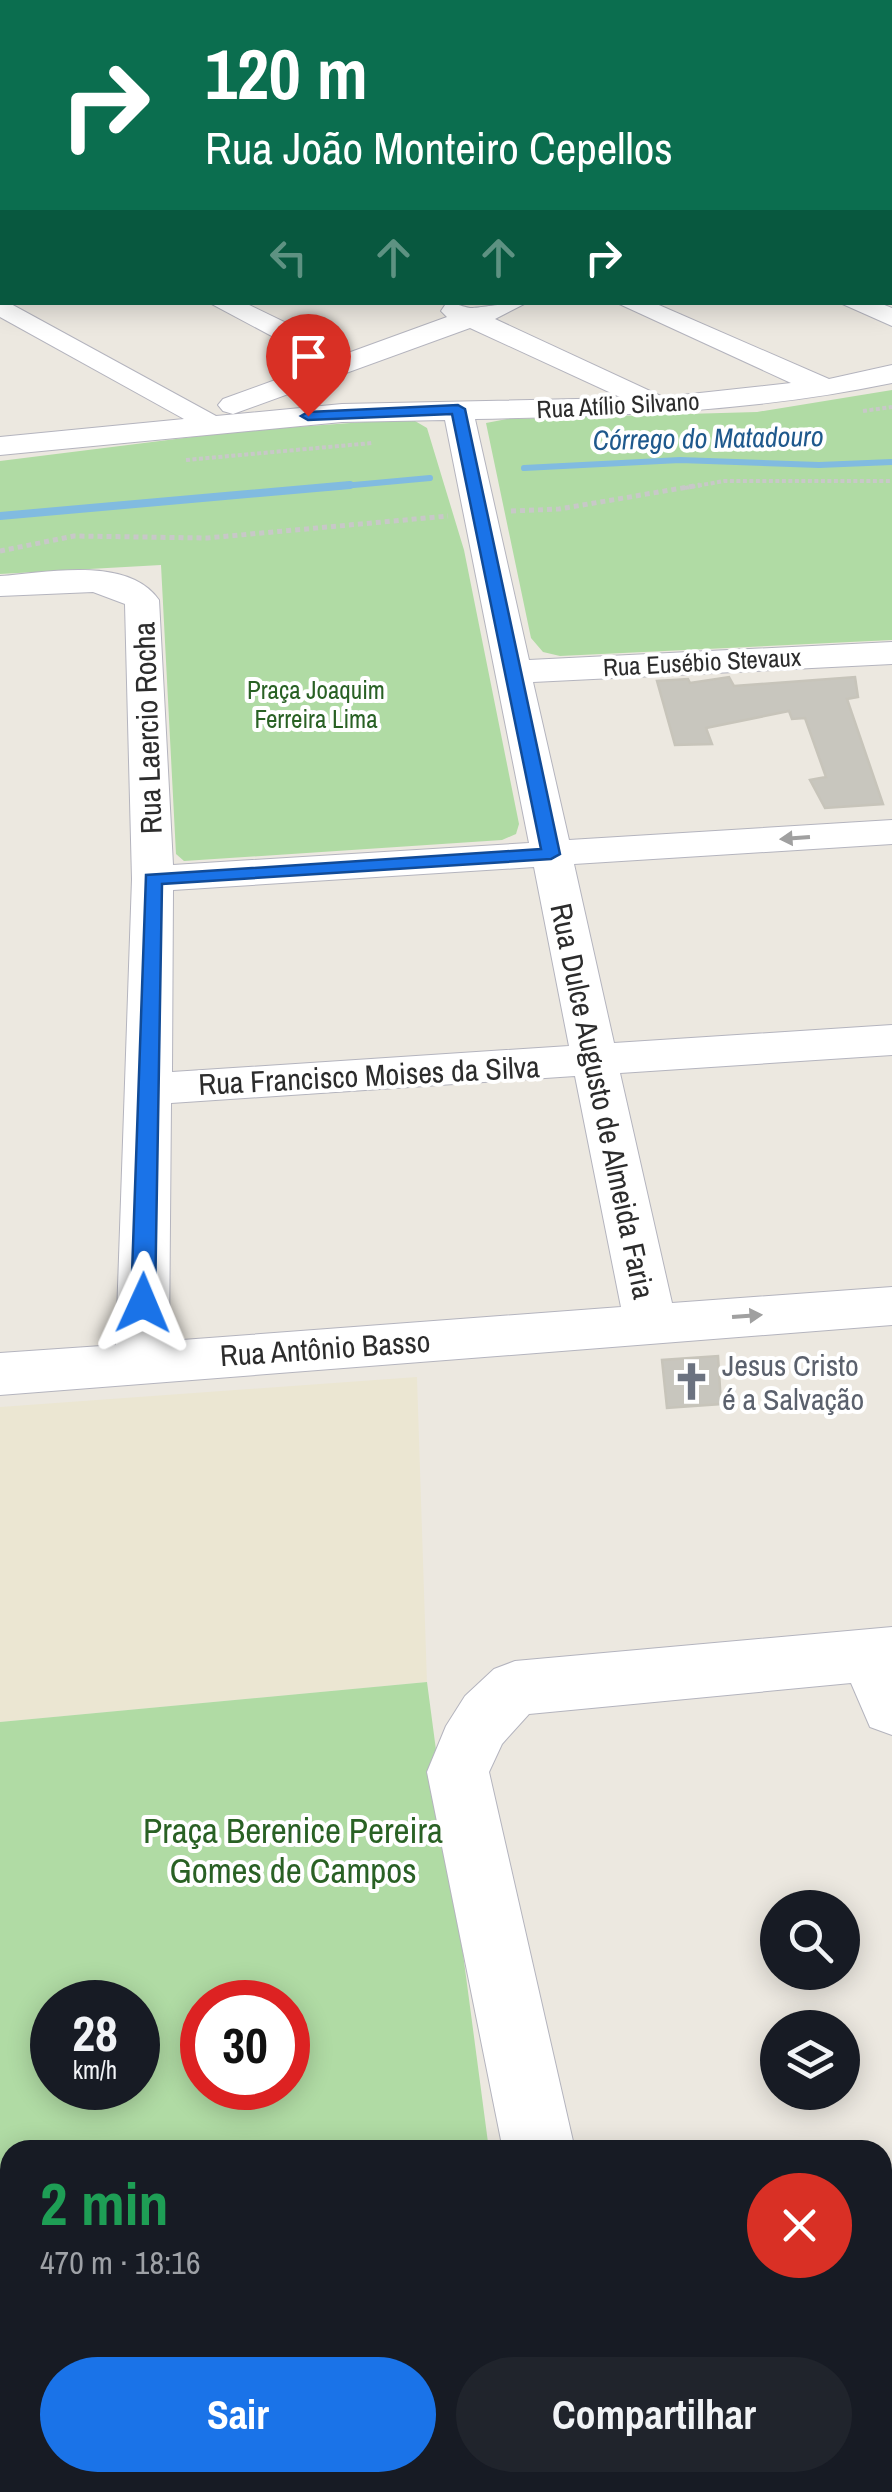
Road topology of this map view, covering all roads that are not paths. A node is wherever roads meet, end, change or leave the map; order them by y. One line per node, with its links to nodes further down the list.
1 (228, 305): 9 (street)
2 (443, 305): 7 (street)
3 (507, 305): 7 (street)
4 (635, 305): 12 (street)
5 (860, 305): 8 (street)
6 (6, 315): 16 (street)
7 (472, 318): 9 (street); 13 (street)
8 (892, 318)
9 (347, 364): 11 (street)
10 (892, 374): 12 (street, Rua Atílio Silvano)
11 (301, 380): 15 (street); 16 (street)
12 (826, 388): 13 (street, Rua Atílio Silvano)
13 (662, 406): 14 (street, Rua Atílio Silvano)
14 (458, 409): 15 (street, Rua Atílio Silvano); 21 (street, Rua Dulce Augusto de Almeida Faria)
15 (342, 413): 17 (street, Rua Atílio Silvano)
16 (202, 417): 17 (street)
17 (170, 429): 18 (street, Rua Atílio Silvano)
18 (2, 444)
19 (0, 586): 24 (street, Rua Laercio Rocha)
20 (892, 653): 21 (street, Rua Eusébio Stevaux)
21 (512, 672): 23 (street, Rua Dulce Augusto de Almeida Faria)
22 (892, 832): 23 (street, one-way to 23)
23 (551, 854): 24 (street); 26 (street, Rua Dulce Augusto de Almeida Faria)
24 (153, 879): 27 (street, Rua Laercio Rocha)
25 (892, 1040): 26 (street, Rua Francisco Moises da Silva)
26 (595, 1062): 27 (street, Rua Francisco Moises da Silva); 29 (street, Rua Dulce Augusto de Almeida Faria)
27 (146, 1089): 30 (street, Rua Laercio Rocha)
28 (892, 1306): 29 (street, Rua Antônio Basso, one-way to 28)
29 (650, 1323): 30 (street, Rua Antônio Basso)
30 (142, 1363): 31 (street, Rua Antônio Basso)
31 (0, 1374)
32 (885, 1672): 33 (street)
33 (537, 2140)

